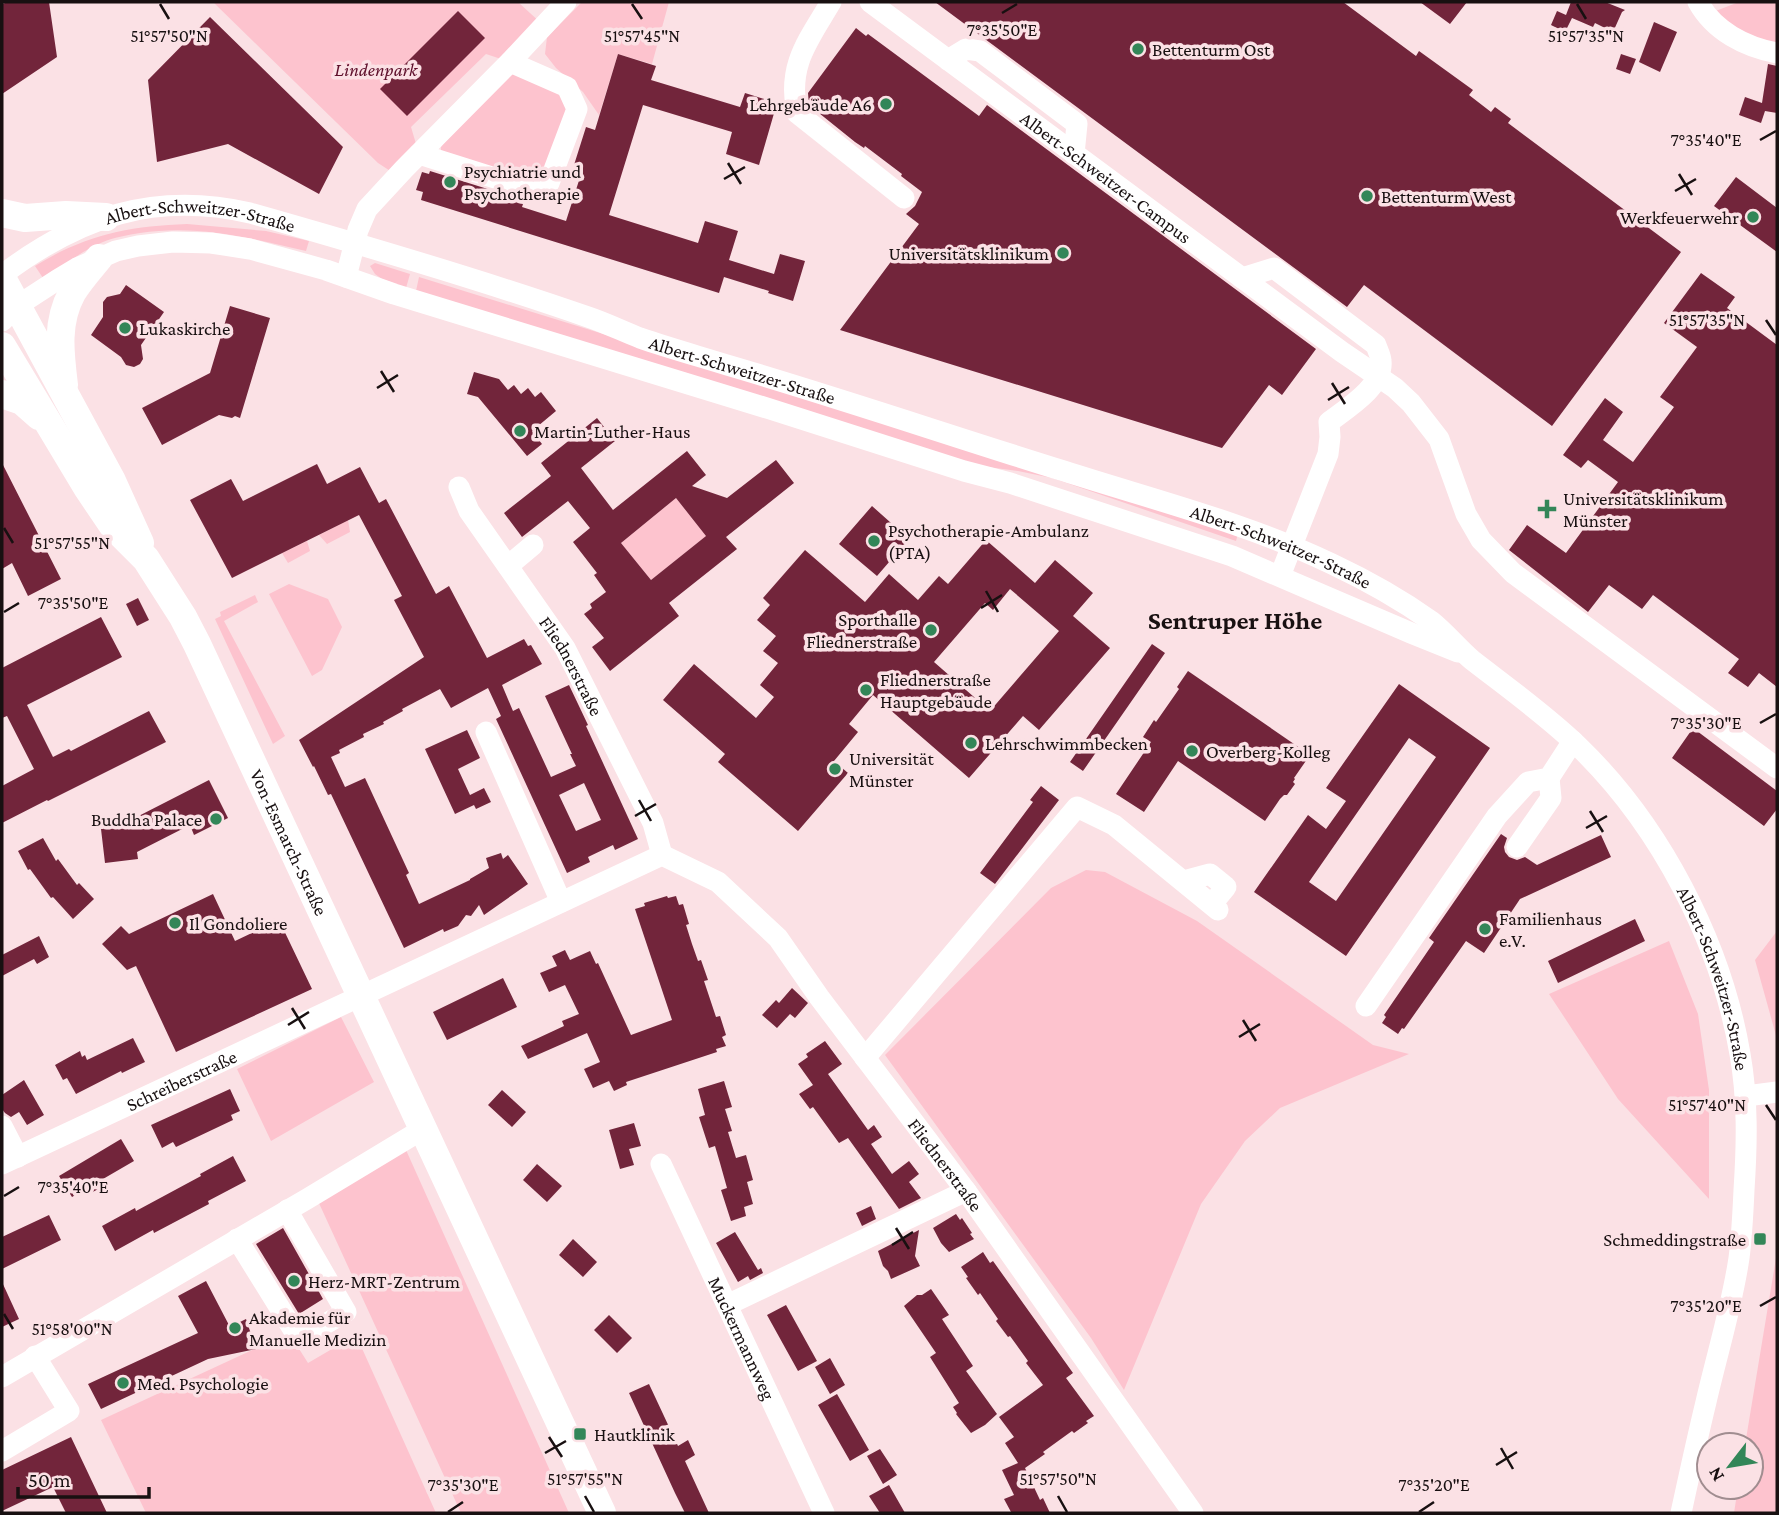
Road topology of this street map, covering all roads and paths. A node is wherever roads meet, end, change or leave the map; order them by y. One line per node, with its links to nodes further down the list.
1 (566, 2): 6 (street)
2 (831, 2): 8 (street)
3 (870, 2): 15 (street, Albert-Schweitzer-Campus)
4 (1699, 2): 5 (street)
5 (1777, 53)
6 (510, 62): 7 (street); 7 (street)
7 (419, 154): 11 (street)
8 (904, 198)
9 (2, 213): 10 (main road)
10 (106, 217): 11 (street, Albert-Schweitzer-Straße); 13 (street, Albert-Schweitzer-Straße)
11 (355, 243): 14 (street); 24 (street, Albert-Schweitzer-Straße)
12 (99, 258): 14 (street, Albert-Schweitzer-Straße); 16 (street, Albert-Schweitzer-Straße); 20 (main road)
13 (2, 276): 16 (main road, Von-Esmarch-Straße)
14 (346, 277): 27 (street, Albert-Schweitzer-Straße)
15 (1242, 278): 18 (street, Albert-Schweitzer-Campus); 18 (street)
16 (9, 314): 20 (main road, Von-Esmarch-Straße)
17 (2, 346): 21 (main road, Von-Esmarch-Straße)
18 (1378, 377): 24 (street); 31 (street, Albert-Schweitzer-Campus)
19 (2, 394): 21 (main road)
20 (66, 398): 25 (main road, Von-Esmarch-Straße)
21 (49, 425): 25 (main road, Von-Esmarch-Straße)
22 (460, 487): 26 (street, Fliednerstraße)
23 (533, 545): 26 (street)
24 (1293, 546): 27 (street); 28 (street, Albert-Schweitzer-Straße)
25 (146, 559): 37 (main road, Von-Esmarch-Straße)
26 (508, 566): 34 (street, Fliednerstraße)
27 (1280, 576): 28 (street, Albert-Schweitzer-Straße)
28 (1466, 655): 30 (street, Albert-Schweitzer-Straße)
29 (486, 732): 35 (street)
30 (1573, 741): 32 (street); 41 (street, Albert-Schweitzer-Straße)
31 (1777, 768)
32 (1549, 778): 33 (street); 38 (street)
33 (1517, 847)
34 (662, 855): 35 (street); 39 (street, Fliednerstraße)
35 (561, 902): 37 (street)
36 (1216, 907): 39 (street)
37 (361, 996): 43 (main road, Von-Esmarch-Straße); 44 (street, Schreiberstraße)
38 (1366, 1006)
39 (866, 1058): 46 (street, Fliednerstraße)
40 (1777, 1092): 41 (street)
41 (1746, 1096): 56 (street, Albert-Schweitzer-Straße)
42 (2, 1126): 44 (street)
43 (423, 1129): 47 (street); 53 (main road, Von-Esmarch-Straße)
44 (10, 1161)
45 (661, 1164): 49 (street, Muckermannweg)
46 (966, 1191): 49 (street); 55 (street, Fliednerstraße)
47 (287, 1210): 48 (street); 48 (street)
48 (237, 1239): 50 (street)
49 (727, 1306): 54 (street, Muckermannweg)
50 (35, 1356): 51 (street); 52 (street)
51 (2, 1377)
52 (2, 1451)
53 (602, 1513)
54 (824, 1513)
55 (1192, 1513)
56 (1681, 1513)

